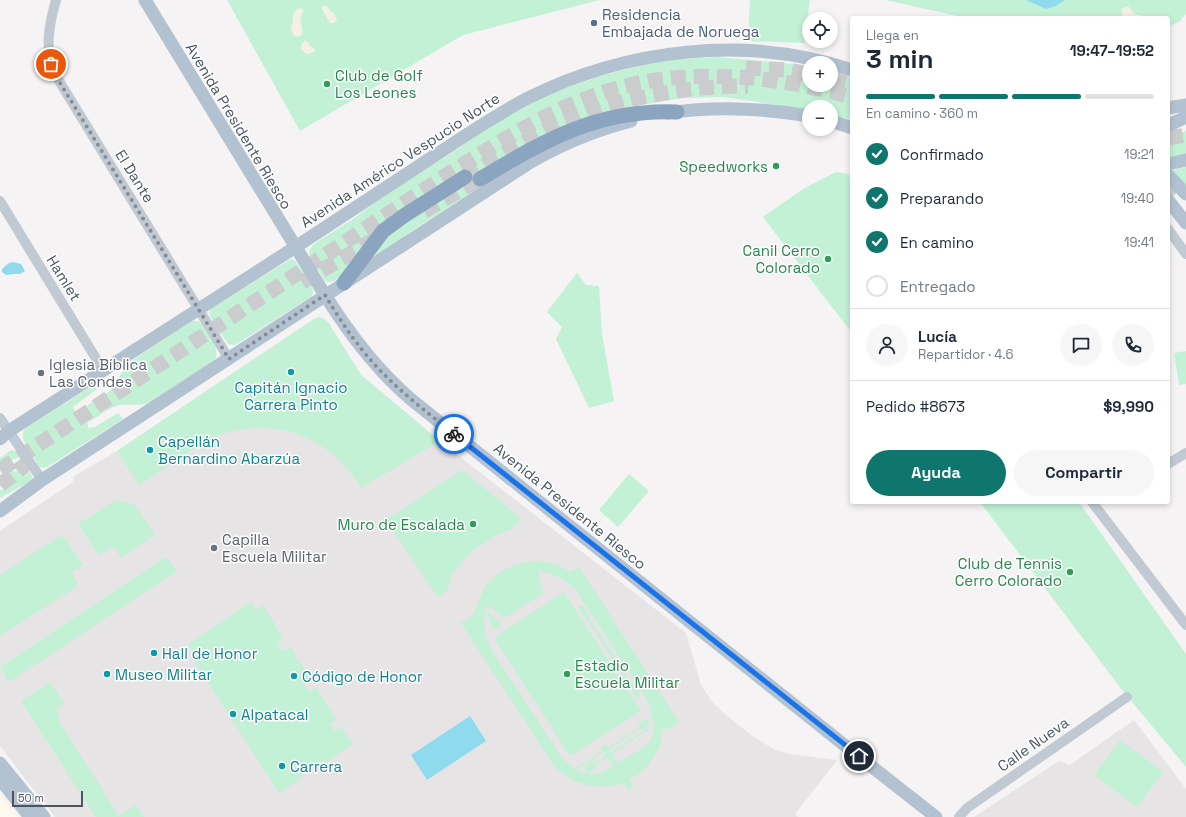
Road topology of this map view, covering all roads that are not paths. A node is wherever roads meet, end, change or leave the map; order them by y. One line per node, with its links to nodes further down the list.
1 (56, 0): 26 (street, El Dante)
2 (145, 0): 22 (main road, Avenida Presidente Riesco)
3 (850, 69): 22 (main road, Avenida Américo Vespucio Norte)
4 (1186, 105): 5 (main road)
5 (1170, 108)
6 (677, 112): 7 (main road); 15 (highway); 24 (main road)
7 (802, 115)
8 (1186, 118): 10 (main road)
9 (838, 123): 11 (main road)
10 (1170, 125)
11 (850, 127)
12 (1186, 160): 13 (main road)
13 (1170, 164)
14 (465, 177): 24 (highway)
15 (480, 179)
16 (1170, 180): 17 (main road)
17 (1176, 196): 19 (main road); 20 (main road)
18 (0, 201): 28 (street, Hamlet)
19 (1186, 211)
20 (1186, 223)
21 (1170, 233): 23 (street)
22 (295, 247): 25 (main road, Avenida Presidente Riesco); 26 (main road, Avenida Américo Vespucio Norte)
23 (1186, 254)
24 (344, 283): 25 (main road)
25 (325, 295): 27 (main road); 43 (main road, Avenida Presidente Riesco)
26 (199, 309): 27 (street, El Dante); 28 (main road, Avenida Américo Vespucio Norte)
27 (229, 359): 33 (main road)
28 (103, 370): 30 (main road, Avenida Américo Vespucio Norte)
29 (0, 418): 30 (street)
30 (3, 436): 33 (street)
31 (1186, 453): 32 (street)
32 (1170, 463)
33 (40, 481): 34 (main road); 36 (main road)
34 (0, 502)
35 (1094, 504): 37 (street)
36 (0, 511)
37 (1186, 625)
38 (1127, 697): 44 (street, Calle Nueva)
39 (0, 763): 42 (main road)
40 (0, 779): 41 (main road)
41 (30, 817)
42 (44, 817)
43 (936, 817)
44 (959, 817)

